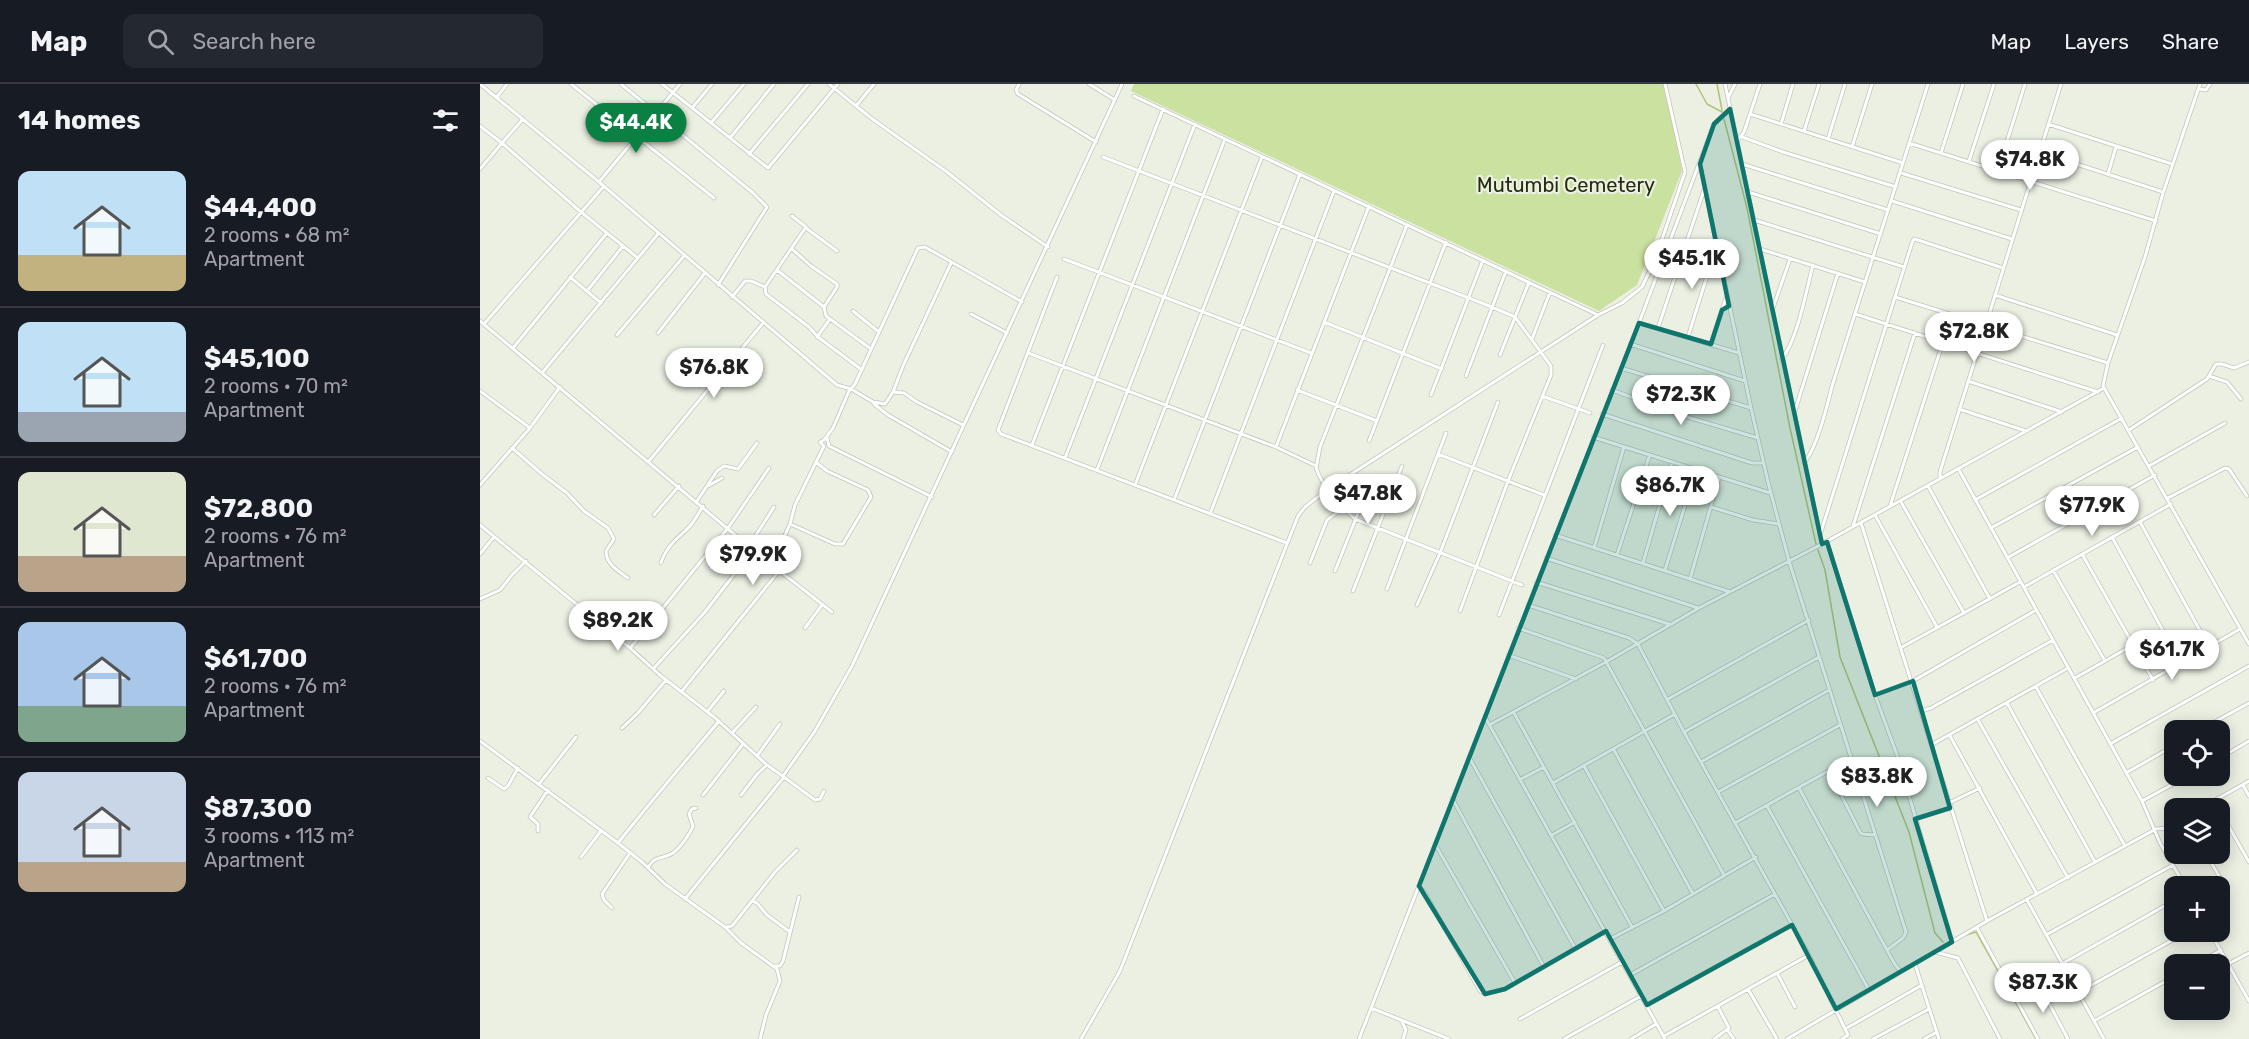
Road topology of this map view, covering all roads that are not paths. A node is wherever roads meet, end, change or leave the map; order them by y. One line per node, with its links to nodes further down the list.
1 (480, 84): 36 (street)
2 (507, 84): 36 (street)
3 (571, 84): 52 (street)
4 (621, 84): 43 (street)
5 (662, 84): 34 (street)
6 (680, 84): 34 (street)
7 (712, 84): 40 (street)
8 (744, 84): 46 (street)
9 (774, 84): 54 (street)
10 (808, 84): 65 (street)
11 (829, 84): 32 (street)
12 (838, 84): 32 (street)
13 (874, 84): 39 (street)
14 (1019, 84): 58 (street)
15 (1089, 84): 38 (street)
16 (1122, 84): 38 (street)
17 (1665, 84): 76 (street)
18 (1725, 84): 37 (street)
19 (1735, 84): 37 (street)
20 (1760, 84): 44 (street)
21 (1793, 84): 48 (street)
22 (1819, 84): 51 (street)
23 (1845, 84): 56 (street)
24 (1872, 84): 61 (street)
25 (1928, 84): 60 (street)
26 (1963, 84): 64 (street)
27 (1994, 84): 68 (street)
28 (2025, 84): 74 (street)
29 (2061, 84): 49 (street)
30 (2200, 84): 33 (street)
31 (2210, 84): 33 (street)
32 (835, 89): 39 (street); 65 (street)
33 (2199, 89): 72 (street)
34 (673, 93): 40 (street); 43 (street)
35 (1134, 96): 41 (street)
36 (497, 97): 45 (street)
37 (1728, 98): 42 (street)
38 (1115, 100): 58 (street)
39 (855, 106): 113 (street)
40 (692, 108): 46 (street)
41 (1162, 109): 47 (street); 75 (street)
42 (1730, 109): 57 (street); 70 (street)
43 (656, 113): 52 (street); 140 (street)
44 (1750, 114): 48 (street); 53 (street)
45 (523, 119): 59 (street); 82 (street)
46 (711, 123): 54 (street)
47 (1195, 124): 55 (street); 83 (street)
48 (1781, 124): 51 (street)
49 (2049, 124): 62 (street); 63 (street)
50 (480, 126): 59 (street)
51 (1804, 131): 56 (street)
52 (637, 137): 82 (street); 91 (street)
53 (1742, 137): 57 (street); 85 (street)
54 (730, 139): 65 (street)
55 (1225, 139): 66 (street); 90 (street)
56 (1828, 139): 61 (street)
57 (1737, 141): 71 (street)
58 (1096, 142): 113 (street)
59 (502, 143): 73 (street); 99 (street)
60 (1910, 143): 64 (street); 69 (street)
61 (1852, 147): 69 (street)
62 (2116, 147): 72 (street); 80 (street)
63 (2039, 152): 80 (street); 81 (street)
64 (1941, 153): 68 (street)
65 (749, 154)
66 (1262, 156): 78 (street); 96 (street)
67 (1103, 158): 75 (street)
68 (1969, 161): 74 (street)
69 (1904, 163): 77 (street)
70 (1700, 164): 79 (street); 86 (street)
71 (1742, 164): 88 (street); 97 (street)
72 (2173, 164): 89 (street)
73 (480, 169)
74 (1998, 170): 81 (street)
75 (1138, 171): 83 (street); 133 (street)
76 (1685, 172): 79 (street); 162 (street)
77 (1901, 173): 85 (street); 98 (street)
78 (1300, 174): 87 (street); 103 (street)
79 (1695, 174): 168 (street)
80 (2107, 175): 89 (street)
81 (2030, 180): 98 (street); 102 (street)
82 (599, 182): 84 (street)
83 (1172, 184): 90 (street); 141 (street)
84 (604, 186): 99 (street); 107 (street)
85 (1896, 187): 93 (street)
86 (1705, 188): 92 (street); 94 (street)
87 (1334, 190): 95 (street); 109 (street)
88 (1748, 192): 101 (street); 108 (street)
89 (2163, 193): 102 (street)
90 (1203, 196): 96 (street); 148 (street)
91 (714, 198)
92 (1707, 198): 94 (street); 118 (street)
93 (1892, 201): 97 (street); 110 (street)
94 (1700, 204): 172 (street)
95 (1369, 206): 104 (street); 117 (street)
96 (1241, 210): 103 (street); 159 (street)
97 (1888, 210): 108 (street)
98 (2021, 210): 110 (street)
99 (581, 212): 106 (street); 166 (street)
100 (792, 216): 105 (street)
101 (1754, 220): 115 (street); 121 (street)
102 (2156, 221): 178 (street)
103 (1280, 225): 109 (street); 171 (street)
104 (1407, 225): 111 (street); 128 (street)
105 (806, 228): 114 (street); 116 (street)
106 (607, 233): 112 (street); 135 (street)
107 (658, 234): 119 (street); 120 (street)
108 (1881, 234): 121 (street)
109 (1316, 238): 117 (street); 183 (street)
110 (2012, 239): 129 (street)
111 (1446, 242): 124 (street); 137 (street)
112 (623, 246): 120 (street); 143 (street)
113 (1048, 247): 151 (street)
114 (792, 249): 130 (street); 154 (street)
115 (1760, 249): 122 (street); 158 (street)
116 (837, 251)
117 (1351, 252): 128 (street); 165 (street)
118 (1718, 252): 146 (street); 180 (street)
119 (684, 256): 132 (street); 177 (street)
120 (638, 258): 152 (street)
121 (1873, 258): 127 (street); 139 (street)
122 (1790, 259): 126 (street); 158 (street)
123 (1064, 260): 133 (street)
124 (1483, 260): 131 (street); 150 (street)
125 (951, 262): 151 (street); 173 (street); 217 (street)
126 (1813, 265): 134 (street); 197 (street)
127 (1904, 267): 129 (street); 149 (street)
128 (1391, 268): 137 (street); 181 (street)
129 (2003, 268): 145 (street)
130 (777, 270): 142 (street); 154 (street)
131 (1506, 271): 138 (street); 155 (street)
132 (705, 273): 140 (street); 174 (street)
133 (1099, 273): 141 (street); 200 (street)
134 (1838, 273): 139 (street); 229 (street)
135 (570, 277): 143 (street); 188 (street)
136 (1057, 277): 191 (street)
137 (1430, 282): 150 (street); 193 (street)
138 (1529, 282): 144 (street); 163 (street)
139 (1865, 282): 161 (street)
140 (718, 285): 147 (street)
141 (1132, 286): 148 (street); 207 (street)
142 (765, 287): 147 (street); 179 (street)
143 (587, 291): 152 (street)
144 (1550, 292): 162 (street); 182 (street)
145 (1995, 295): 169 (street); 178 (street)
146 (1727, 296): 153 (street); 156 (street)
147 (732, 297): 167 (street)
148 (1164, 297): 159 (street); 216 (street)
149 (1895, 297): 169 (street); 170 (street)
150 (1469, 298): 155 (street); 202 (street)
151 (1022, 302): 175 (street)
152 (602, 303): 204 (street)
153 (1729, 306): 156 (street); 194 (street)
154 (824, 307): 164 (street)
155 (1492, 307): 163 (street); 205 (street)
156 (1722, 310): 186 (street)
157 (853, 311): 173 (street)
158 (1772, 311): 197 (street)
159 (1202, 312): 171 (street); 224 (street)
160 (971, 314): 175 (street)
161 (1855, 314): 170 (street); 262 (street)
162 (1598, 315): 190 (street)
163 (1515, 317): 182 (street); 196 (street)
164 (830, 319): 179 (street); 189 (street)
165 (1324, 322): 181 (street); 192 (street)
166 (482, 323): 188 (street)
167 (763, 323): 212 (street); 259 (street)
168 (1639, 323): 172 (street); 185 (street)
169 (1986, 324): 195 (street); 199 (street)
170 (1886, 325): 176 (street); 308 (street)
171 (1241, 327): 183 (street); 234 (street)
172 (1658, 328): 180 (street)
173 (879, 332): 189 (street)
174 (658, 333)
175 (1007, 333): 237 (street)
176 (1915, 333): 184 (street); 311 (street)
177 (617, 335)
178 (2117, 335): 199 (street)
179 (817, 337): 203 (street)
180 (1688, 337): 186 (street)
181 (1363, 338): 193 (street); 225 (street)
182 (1532, 339): 190 (street)
183 (1276, 340): 192 (street); 242 (street)
184 (1943, 342): 195 (street); 298 (street)
185 (1630, 344): 201 (street); 208 (street)
186 (1711, 344): 194 (street)
187 (1603, 345): 226 (street)
188 (513, 348): 204 (street)
189 (871, 349): 203 (street)
190 (1541, 352): 220 (street); 284 (street)
191 (1028, 353): 200 (street); 248 (street)
192 (1311, 353): 213 (street)
193 (1402, 353): 202 (street); 235 (street)
194 (1739, 353): 208 (street)
195 (1977, 353): 209 (street); 218 (street)
196 (1500, 355)
197 (1782, 359): 229 (street)
198 (2249, 362): 206 (street)
199 (2108, 363): 211 (street)
200 (1062, 366): 207 (street); 248 (street)
201 (1621, 368): 214 (street); 227 (street)
202 (1442, 369): 219 (street)
203 (862, 370): 212 (street)
204 (542, 373): 210 (street)
205 (1466, 376)
206 (2209, 376): 221 (street); 239 (street)
207 (1096, 379): 216 (street); 258 (street)
208 (1745, 381): 227 (street)
209 (1968, 381): 228 (street); 230 (street)
210 (560, 387): 238 (street); 259 (street)
211 (2104, 388): 218 (street); 233 (street)
212 (851, 389): 222 (street); 243 (street)
213 (1297, 390): 225 (street); 251 (street)
214 (1612, 390): 232 (street); 245 (street)
215 (480, 391): 238 (street)
216 (1127, 391): 224 (street); 269 (street)
217 (893, 392): 222 (street); 237 (street)
218 (2098, 392): 230 (street)
219 (1431, 395)
220 (1542, 396): 226 (street); 277 (street)
221 (2241, 399)
222 (873, 402): 255 (street)
223 (1498, 402): 268 (street)
224 (1165, 405): 234 (street); 280 (street)
225 (1338, 406): 235 (street); 264 (street)
226 (1578, 408): 231 (street); 286 (street)
227 (1751, 408): 245 (street)
228 (1959, 409): 240 (street); 276 (street)
229 (1795, 411): 262 (street)
230 (2062, 412): 240 (street)
231 (1590, 413)
232 (1602, 414): 244 (street); 263 (street)
233 (2122, 418): 239 (street); 291 (street)
234 (1205, 420): 242 (street); 290 (street)
235 (1377, 420): 246 (street)
236 (2225, 423): 266 (street)
237 (963, 425): 255 (street)
238 (530, 428): 254 (street)
239 (2129, 429): 253 (street)
240 (2027, 432): 271 (street)
241 (1446, 433): 256 (street)
242 (1240, 434): 251 (street); 300 (street)
243 (827, 436): 249 (street); 250 (street)
244 (1593, 437): 252 (street); 316 (street)
245 (1758, 438): 263 (street)
246 (1369, 441)
247 (757, 443): 283 (street)
248 (1032, 445): 258 (street)
249 (824, 446): 250 (street); 261 (street)
250 (829, 446): 288 (street)
251 (1276, 447): 264 (street)
252 (1624, 447): 257 (street); 324 (street)
253 (2138, 447): 266 (street); 313 (street)
254 (513, 448): 275 (street); 343 (street)
255 (952, 452): 288 (street)
256 (1438, 454): 268 (street); 319 (street)
257 (1649, 457): 260 (street); 329 (street)
258 (1065, 458): 269 (street)
259 (649, 462): 281 (street)
260 (1672, 462): 270 (street); 336 (street)
261 (817, 463): 306 (street); 306 (street)
262 (1804, 463): 310 (street)
263 (1763, 464): 285 (street)
264 (1315, 465): 284 (street)
265 (1402, 466): 314 (street)
266 (2150, 466): 272 (street)
267 (769, 468): 312 (street)
268 (1472, 468): 277 (street); 326 (street)
269 (1097, 470): 280 (street)
270 (1696, 470): 274 (street); 339 (street)
271 (1959, 470): 276 (street); 291 (street)
272 (2155, 476): 289 (street); 331 (street)
273 (722, 478): 283 (street)
274 (1719, 478): 285 (street); 297 (street)
275 (482, 479): 279 (street)
276 (1940, 479): 282 (street)
277 (1508, 482): 286 (street); 338 (street)
278 (1370, 483): 303 (street)
279 (480, 485)
280 (1135, 485): 290 (street)
281 (679, 486): 292 (street); 301 (street)
282 (1928, 486): 293 (street); 354 (street)
283 (707, 487): 292 (street)
284 (1328, 489): 299 (street); 321 (street)
285 (1770, 494): 307 (street)
286 (1544, 495): 345 (street)
287 (2247, 496): 289 (street)
288 (932, 497): 436 (street)
289 (2168, 498): 294 (street)
290 (1174, 500): 300 (street)
291 (1975, 500): 313 (street)
292 (697, 501): 295 (street)
293 (1901, 502): 298 (street); 362 (street)
294 (2171, 504): 304 (street); 369 (street)
295 (703, 506): 312 (street); 334 (street)
296 (774, 507): 323 (street)
297 (1711, 507): 307 (street); 344 (street)
298 (1890, 507): 302 (street)
299 (1343, 508): 303 (street); 335 (street)
300 (1209, 514): 321 (street)
301 (654, 515)
302 (1875, 515): 305 (street); 366 (street)
303 (1355, 519): 314 (street); 342 (street)
304 (2140, 522): 317 (street); 376 (street)
305 (1861, 523): 311 (street); 375 (street)
306 (790, 524): 337 (street)
307 (1779, 524): 333 (street)
308 (1823, 524): 310 (street); 315 (street)
309 (480, 525): 318 (street)
310 (1818, 526): 315 (street)
311 (1853, 526): 320 (street)
312 (728, 528): 323 (street); 377 (street)
313 (1991, 528): 331 (street)
314 (1378, 529): 319 (street); 351 (street)
315 (1820, 534): 322 (street)
316 (1555, 535): 324 (street); 330 (street)
317 (2112, 537): 328 (street); 382 (street)
318 (493, 538): 327 (street); 332 (street)
319 (1406, 540): 326 (street); 350 (street)
320 (1827, 542): 322 (street); 395 (street)
321 (1287, 543): 556 (street)
322 (1822, 544): 333 (street)
323 (748, 546): 325 (street)
324 (1594, 548): 329 (street)
325 (753, 550): 337 (street); 385 (street)
326 (1440, 553): 338 (street); 355 (street)
327 (480, 554)
328 (2082, 554): 340 (street); 374 (street)
329 (1617, 555): 336 (street)
330 (1546, 558): 346 (street); 358 (street)
331 (2007, 558): 347 (street)
332 (526, 561): 353 (street); 377 (street)
333 (1789, 561): 352 (street); 364 (street)
334 (661, 563)
335 (1310, 563)
336 (1643, 563): 339 (street)
337 (772, 564): 341 (street)
338 (1477, 567): 345 (street); 361 (street)
339 (1665, 570): 344 (street)
340 (2053, 570): 349 (street); 380 (street)
341 (780, 571): 356 (street); 393 (street)
342 (1335, 571)
343 (628, 578)
344 (1690, 579): 352 (street)
345 (1512, 581): 348 (street); 363 (street)
346 (1536, 582): 357 (street); 365 (street)
347 (2020, 582): 349 (street); 354 (street)
348 (1522, 585)
349 (2023, 587): 359 (street)
350 (1387, 589)
351 (1353, 591)
352 (1731, 592): 358 (street)
353 (480, 599)
354 (1990, 599): 362 (street)
355 (1417, 604)
356 (822, 605): 360 (street); 367 (street)
357 (1528, 605): 368 (street); 372 (street)
358 (1699, 608): 365 (street)
359 (2036, 610): 371 (street); 390 (street)
360 (832, 612)
361 (1460, 612)
362 (1964, 613): 366 (street)
363 (1499, 615)
364 (1809, 620): 379 (street); 396 (street)
365 (1670, 625): 372 (street)
366 (1938, 627): 375 (street)
367 (805, 628)
368 (1518, 628): 378 (street); 381 (street)
369 (2240, 629): 370 (street); 376 (street)
370 (2247, 636): 373 (street)
371 (2053, 640): 384 (street); 400 (street)
372 (1638, 644): 381 (street); 396 (street)
373 (2249, 644)
374 (2133, 645): 380 (street); 389 (street)
375 (1902, 647): 390 (street)
376 (2209, 647): 382 (street)
377 (630, 648): 385 (street)
378 (1508, 655): 386 (street); 405 (street)
379 (1820, 657): 392 (street); 413 (street)
380 (2105, 661): 387 (street)
381 (1606, 662): 386 (street); 415 (street)
382 (2181, 664): 389 (street)
383 (2249, 666): 421 (street)
384 (2068, 668): 387 (street); 391 (street)
385 (653, 669): 388 (street)
386 (1576, 678): 402 (street)
387 (2074, 679): 403 (street)
388 (666, 680): 393 (street); 412 (street)
389 (2153, 680): 403 (street)
390 (1912, 681): 395 (street); 400 (street)
391 (2036, 687): 397 (street); 470 (street)
392 (1829, 690): 411 (street); 429 (street)
393 (682, 691): 401 (street)
394 (724, 692): 401 (street)
395 (1875, 695): 458 (street)
396 (1668, 699): 404 (street)
397 (2007, 703): 406 (street); 475 (street)
398 (2249, 703): 407 (street)
399 (756, 707): 414 (street)
400 (1921, 711): 422 (street)
401 (707, 712): 408 (street)
402 (1514, 712): 410 (street); 431 (street)
403 (2093, 713): 421 (street)
404 (1675, 714): 413 (street); 415 (street)
405 (1485, 717): 410 (street); 427 (street)
406 (1978, 720): 416 (street); 481 (street)
407 (2218, 720)
408 (718, 721): 414 (street); 468 (street)
409 (780, 724): 426 (street)
410 (1491, 724): 438 (street)
411 (1840, 725): 428 (street); 448 (street)
412 (622, 728)
413 (1684, 732): 429 (street)
414 (732, 733): 420 (street)
415 (1645, 733): 423 (street); 479 (street)
416 (1950, 736): 422 (street); 445 (street)
417 (576, 737): 441 (street)
418 (480, 741): 433 (street)
419 (2249, 741): 425 (street)
420 (743, 744): 426 (street); 449 (street)
421 (2110, 744): 435 (street)
422 (1931, 745): 456 (street)
423 (1614, 750): 432 (street); 483 (street)
424 (2164, 751): 435 (street)
425 (2230, 752)
426 (757, 756): 430 (street)
427 (1468, 757): 452 (street); 507 (street)
428 (1850, 759): 434 (street); 467 (street)
429 (1701, 762): 448 (street)
430 (767, 765): 436 (street); 450 (street)
431 (1544, 766): 438 (street); 440 (street)
432 (1584, 766): 440 (street); 492 (street)
433 (518, 768): 437 (street); 441 (street)
434 (1829, 771): 444 (street); 467 (street)
435 (2126, 773): 454 (street)
436 (783, 777): 447 (street); 487 (street)
437 (488, 778)
438 (1521, 779): 466 (street)
439 (2249, 781): 442 (street)
440 (1553, 783): 459 (street)
441 (539, 784): 446 (street)
442 (2243, 785): 451 (street); 453 (street)
443 (2170, 786): 454 (street)
444 (1799, 788): 455 (street); 508 (street)
445 (1980, 788): 456 (street); 485 (street)
446 (548, 790): 464 (street); 465 (street)
447 (824, 792)
448 (1718, 792): 460 (street)
449 (703, 795)
450 (741, 795)
451 (2249, 796)
452 (1452, 798): 469 (street); 520 (street)
453 (2219, 798)
454 (2142, 801): 462 (street)
455 (1767, 806): 460 (street); 531 (street)
456 (1949, 806): 458 (street); 493 (street)
457 (696, 808): 478 (street)
458 (1915, 819): 504 (street)
459 (1575, 822): 466 (street); 497 (street)
460 (1735, 823): 474 (street)
461 (2164, 828): 462 (street)
462 (2156, 829): 470 (street); 477 (street)
463 (2230, 829): 476 (street)
464 (538, 831)
465 (601, 831): 468 (street); 473 (street)
466 (1552, 835): 500 (street)
467 (1875, 835): 508 (street)
468 (618, 843): 472 (street)
469 (1435, 844): 482 (street); 527 (street)
470 (2125, 846): 475 (street)
471 (797, 850): 489 (street)
472 (630, 853): 478 (street); 491 (street)
473 (581, 857)
474 (1756, 857): 479 (street); 484 (street)
475 (2095, 862): 481 (street)
476 (2249, 862)
477 (2173, 865): 480 (street); 501 (street)
478 (648, 867): 487 (street)
479 (1724, 875): 483 (street)
480 (2179, 876)
481 (2068, 878): 485 (street)
482 (1419, 886): 527 (street); 540 (street)
483 (1693, 894): 492 (street)
484 (1775, 894): 494 (street); 524 (street)
485 (2037, 894): 488 (street)
486 (798, 897): 499 (street)
487 (685, 899): 496 (street)
488 (2027, 900): 493 (street); 501 (street)
489 (751, 901): 495 (street); 499 (street)
490 (2164, 906): 518 (street)
491 (612, 908)
492 (1664, 911): 497 (street)
493 (1987, 921): 498 (street)
494 (1792, 925): 514 (street); 537 (street)
495 (732, 926): 496 (street); 502 (street)
496 (725, 927): 502 (street)
497 (1632, 927): 503 (street)
498 (1977, 928): 504 (street); 533 (street)
499 (790, 932): 519 (street)
500 (1605, 932): 503 (street); 507 (street)
501 (2046, 935): 518 (street)
502 (734, 936): 519 (street)
503 (1610, 939): 515 (street)
504 (1952, 942): 510 (street)
505 (2169, 942): 534 (street)
506 (2216, 942): 509 (street)
507 (1575, 948): 520 (street)
508 (1887, 950): 522 (street)
509 (2221, 951): 512 (street); 513 (street)
510 (1934, 952): 517 (street); 570 (street)
511 (2249, 952): 516 (street)
512 (2215, 954)
513 (2223, 954)
514 (1809, 955): 523 (street); 542 (street)
515 (1622, 962): 524 (street); 543 (street)
516 (2230, 963)
517 (1915, 964): 522 (street); 528 (street)
518 (2062, 965): 525 (street); 534 (street)
519 (774, 966): 555 (street)
520 (1544, 967): 527 (street)
521 (2230, 967): 532 (street)
522 (1901, 972): 531 (street)
523 (1777, 973): 530 (street); 539 (street)
524 (1629, 975): 535 (street)
525 (2036, 979): 533 (street); 572 (street)
526 (2164, 982): 544 (street)
527 (1515, 983)
528 (1922, 985): 541 (street); 548 (street)
529 (2249, 987): 532 (street)
530 (1748, 989): 538 (street); 564 (street)
531 (1869, 990): 542 (street)
532 (2243, 990): 536 (street)
533 (2012, 992): 571 (street)
534 (2078, 992): 544 (street)
535 (1641, 996): 537 (street); 560 (street)
536 (2249, 1001)
537 (1647, 1005): 546 (street)
538 (1718, 1007): 550 (street); 554 (street)
539 (1795, 1007)
540 (1371, 1008): 545 (street); 557 (street)
541 (1929, 1008): 551 (street); 567 (street)
542 (1836, 1009): 548 (street); 565 (street)
543 (1520, 1019)
544 (2094, 1021): 573 (street)
545 (1402, 1022): 547 (street); 549 (street)
546 (1656, 1024): 554 (street); 561 (street)
547 (1410, 1025): 549 (street); 552 (street)
548 (1845, 1029): 553 (street)
549 (1406, 1030): 558 (street)
550 (1728, 1030): 562 (street); 563 (street)
551 (1937, 1032): 568 (street); 569 (street)
552 (1442, 1037): 559 (street)
553 (1849, 1037): 566 (street)
554 (1664, 1038)
555 (760, 1039)
556 (1081, 1039)
557 (1359, 1039)
558 (1403, 1039)
559 (1449, 1039)
560 (1564, 1039)
561 (1631, 1039)
562 (1714, 1039)
563 (1734, 1039)
564 (1777, 1039)
565 (1787, 1039)
566 (1842, 1039)
567 (1873, 1039)
568 (1924, 1039)
569 (1939, 1039)
570 (2000, 1039)
571 (2038, 1039)
572 (2068, 1039)
573 (2104, 1039)

